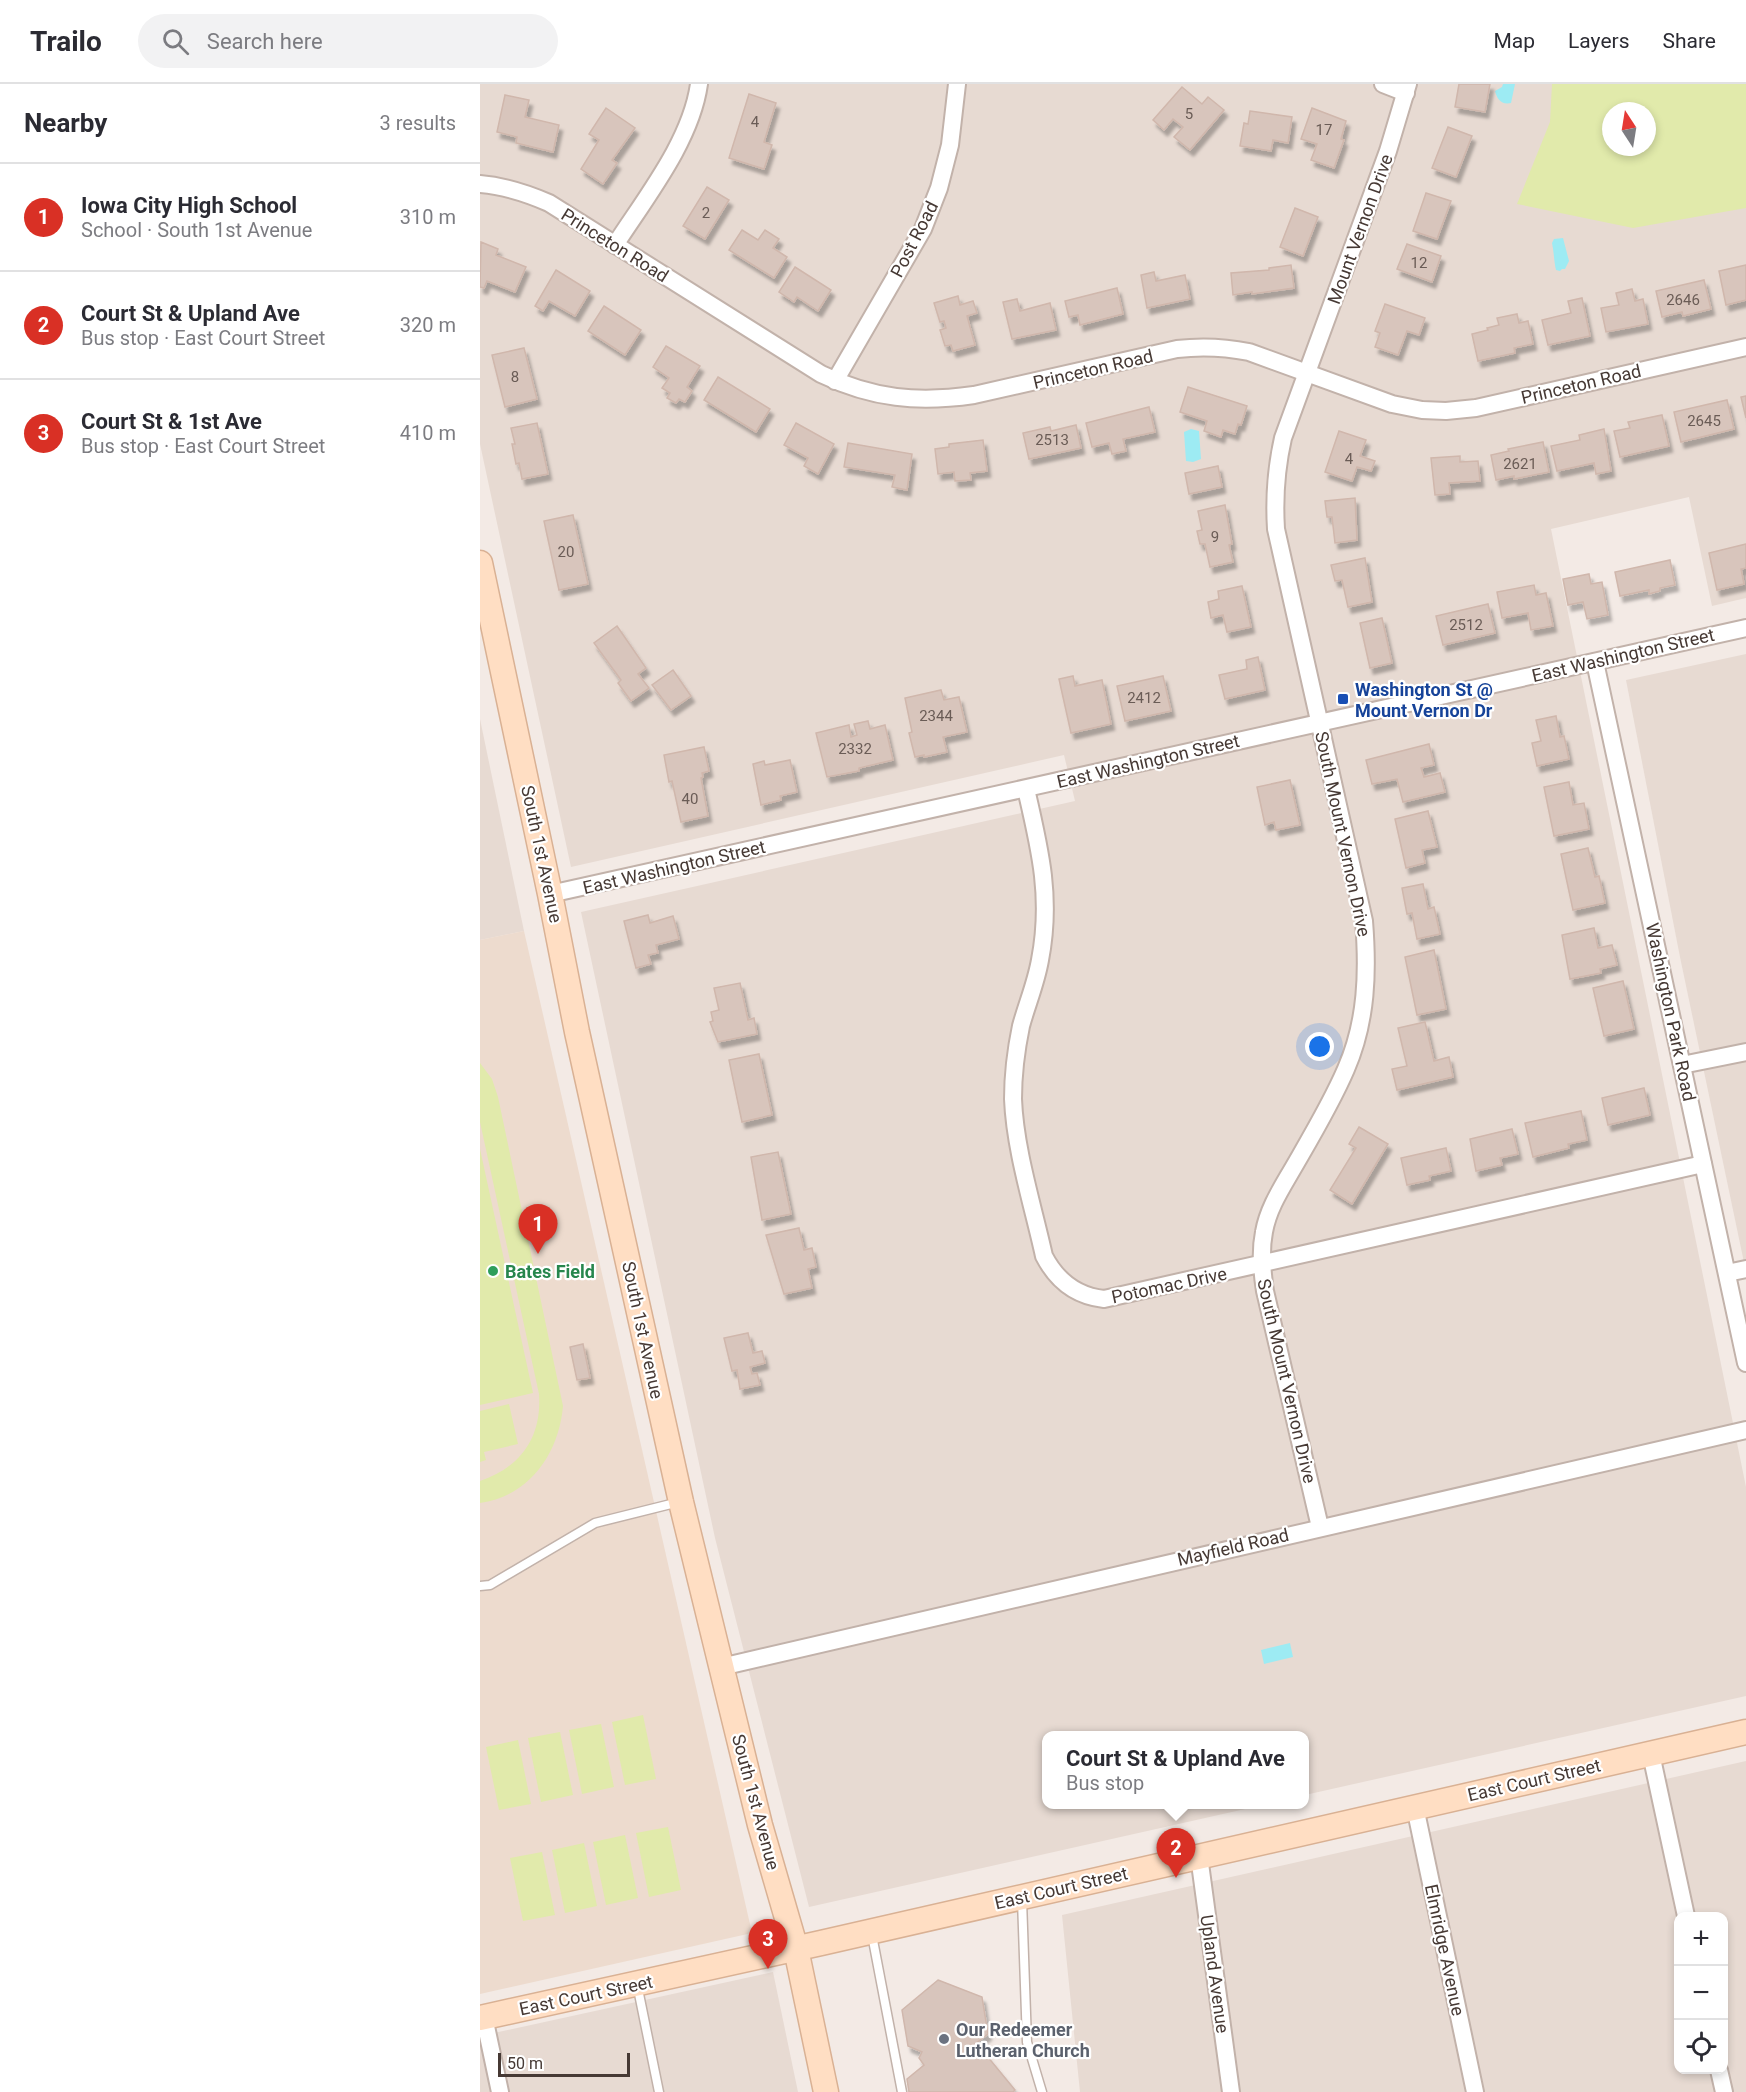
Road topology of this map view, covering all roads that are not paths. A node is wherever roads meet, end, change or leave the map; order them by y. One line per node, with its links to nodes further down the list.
1 (699, 84): 6 (street)
2 (957, 84): 9 (street, Post Road)
3 (1383, 84): 4 (street)
4 (1407, 89): 8 (street, Mount Vernon Drive)
5 (480, 184): 6 (street, Princeton Road)
6 (615, 245): 9 (street, Princeton Road)
7 (1746, 347): 8 (street, Princeton Road)
8 (1307, 373): 9 (street, Princeton Road); 13 (street, South Mount Vernon Drive)
9 (835, 381)
10 (480, 563): 15 (main road, South 1st Avenue)
11 (1746, 628): 12 (street, East Washington Street)
12 (1596, 662): 13 (street, East Washington Street); 17 (street, Washington Park Road)
13 (1319, 723): 14 (street, East Washington Street); 19 (street, South Mount Vernon Drive)
14 (1026, 789): 15 (street, East Washington Street); 19 (street, Potomac Drive)
15 (550, 894): 24 (main road, South 1st Avenue)
16 (1746, 1052): 17 (street)
17 (1682, 1065): 18 (street, Washington Park Road)
18 (1703, 1164): 19 (street, Potomac Drive); 21 (street, Washington Park Road)
19 (1261, 1264): 25 (street, South Mount Vernon Drive)
20 (1746, 1269): 21 (street)
21 (1727, 1273): 22 (street, Washington Park Road)
22 (1746, 1363)
23 (1746, 1430): 25 (street, Mayfield Road)
24 (681, 1502): 26 (lane); 27 (main road, South 1st Avenue)
25 (1320, 1527): 27 (street, Mayfield Road)
26 (480, 1586)
27 (721, 1667): 35 (main road, South 1st Avenue)
28 (1746, 1732): 29 (main road, East Court Street)
29 (1651, 1754): 30 (main road, East Court Street); 33 (street)
30 (1415, 1807): 31 (main road, East Court Street); 45 (street, Elmridge Avenue)
31 (1199, 1856): 32 (main road, East Court Street); 44 (street, Upland Avenue)
32 (1022, 1897): 34 (main road, East Court Street); 43 (lane)
33 (1685, 1912)
34 (872, 1931): 35 (main road, East Court Street); 42 (lane)
35 (795, 1949): 36 (main road, East Court Street); 41 (main road, South 1st Avenue)
36 (637, 1983): 37 (main road, East Court Street); 40 (lane)
37 (482, 2017): 39 (street)
38 (1720, 2074): 46 (street)
39 (500, 2092)
40 (659, 2092)
41 (826, 2092)
42 (902, 2092)
43 (1042, 2092)
44 (1231, 2092)
45 (1475, 2092)
46 (1724, 2092)

